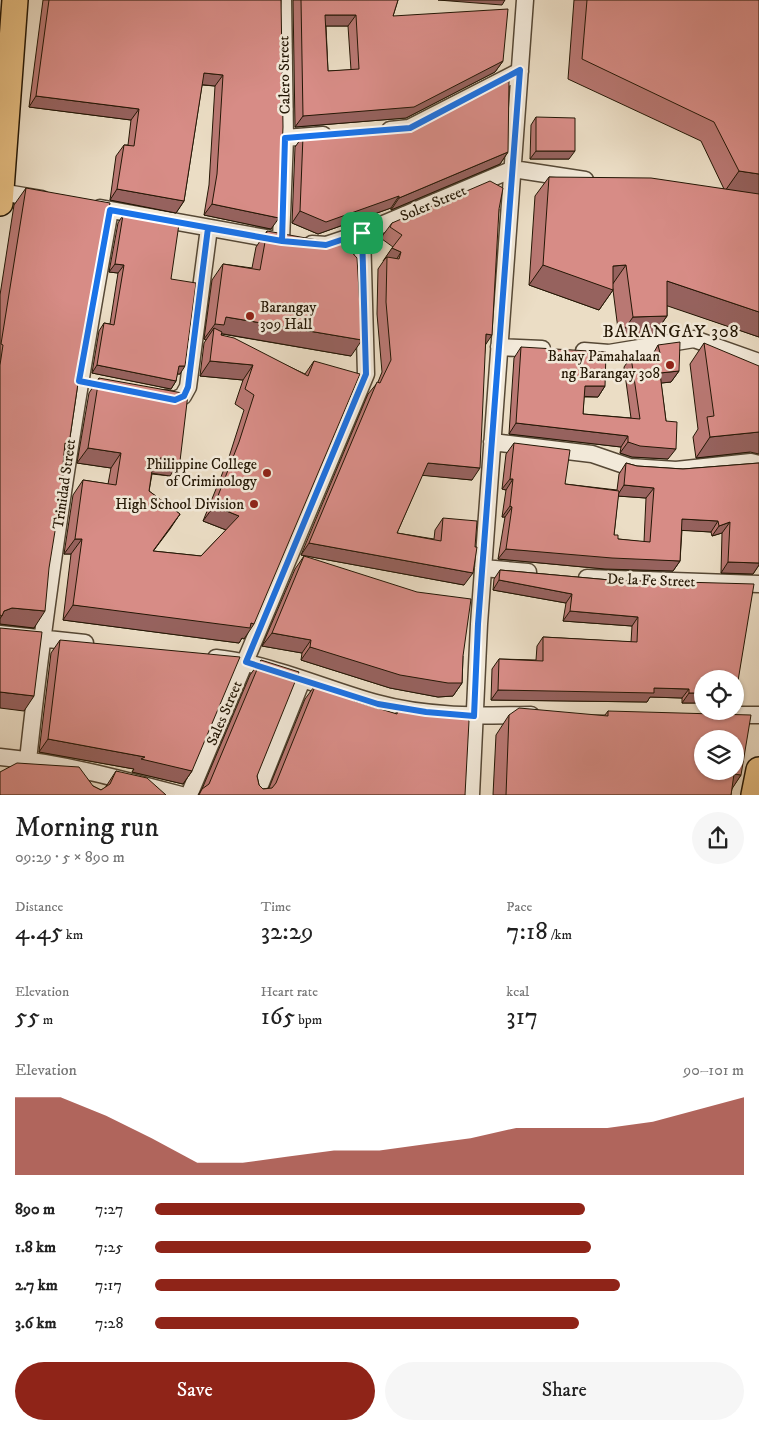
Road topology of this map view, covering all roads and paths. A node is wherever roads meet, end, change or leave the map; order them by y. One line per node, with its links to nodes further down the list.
1 (16, 0): 10 (main road)
2 (283, 0): 7 (street, Calero Street)
3 (525, 0): 4 (street)
4 (520, 70): 5 (street); 8 (street)
5 (371, 131)
6 (342, 133): 7 (street)
7 (285, 138): 16 (street, Calero Street)
8 (513, 169): 9 (street); 15 (street, Soler Street); 17 (street)
9 (601, 182)
10 (0, 196): 11 (street)
11 (61, 202)
12 (80, 205): 13 (street, Soler Street)
13 (110, 210): 14 (street, Soler Street); 19 (street, Trinidad Street)
14 (208, 228): 16 (street, Soler Street); 21 (street)
15 (362, 233): 16 (street, Soler Street); 32 (street, Sales Street)
16 (282, 241)
17 (499, 346): 18 (street); 22 (street)
18 (759, 362)
19 (79, 381): 20 (street); 29 (street, Trinidad Street)
20 (98, 385)
21 (146, 394)
22 (492, 442): 23 (street); 24 (street)
23 (759, 464)
24 (483, 568): 25 (street); 37 (street)
25 (545, 574)
26 (575, 576): 27 (street, De la Fe Street)
27 (759, 584)
28 (0, 634): 29 (street)
29 (41, 638): 30 (street); 39 (street, Trinidad Street)
30 (99, 645)
31 (197, 656): 32 (street)
32 (246, 662): 33 (street); 42 (street, Sales Street)
33 (302, 680): 37 (street); 43 (street)
34 (551, 715): 37 (street)
35 (744, 715): 36 (street)
36 (759, 715)
37 (474, 716): 44 (street)
38 (0, 758): 39 (street)
39 (28, 760): 41 (street)
40 (759, 770): 45 (main road)
41 (181, 795)
42 (189, 795)
43 (256, 795)
44 (471, 795)
45 (754, 795)

